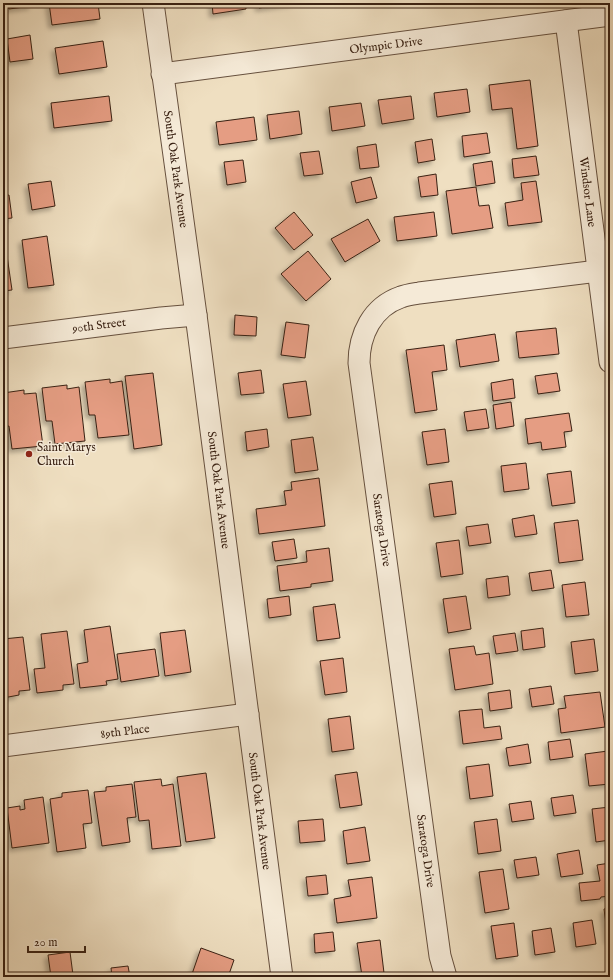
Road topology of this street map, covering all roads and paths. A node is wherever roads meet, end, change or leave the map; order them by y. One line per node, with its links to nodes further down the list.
1 (153, 3): 4 (street, South Oak Park Avenue)
2 (610, 16): 3 (street, Olympic Drive)
3 (566, 21): 4 (street, Olympic Drive); 5 (street, Windsor Lane)
4 (162, 74): 6 (street, South Oak Park Avenue)
5 (598, 271): 8 (street, Windsor Lane); 12 (street, Saratoga Drive)
6 (196, 314): 7 (street, 90th Street); 9 (street, South Oak Park Avenue)
7 (3, 338)
8 (610, 362)
9 (248, 714): 10 (street, 89th Place); 11 (street, South Oak Park Avenue)
10 (3, 746)
11 (282, 977)
12 (446, 977)

